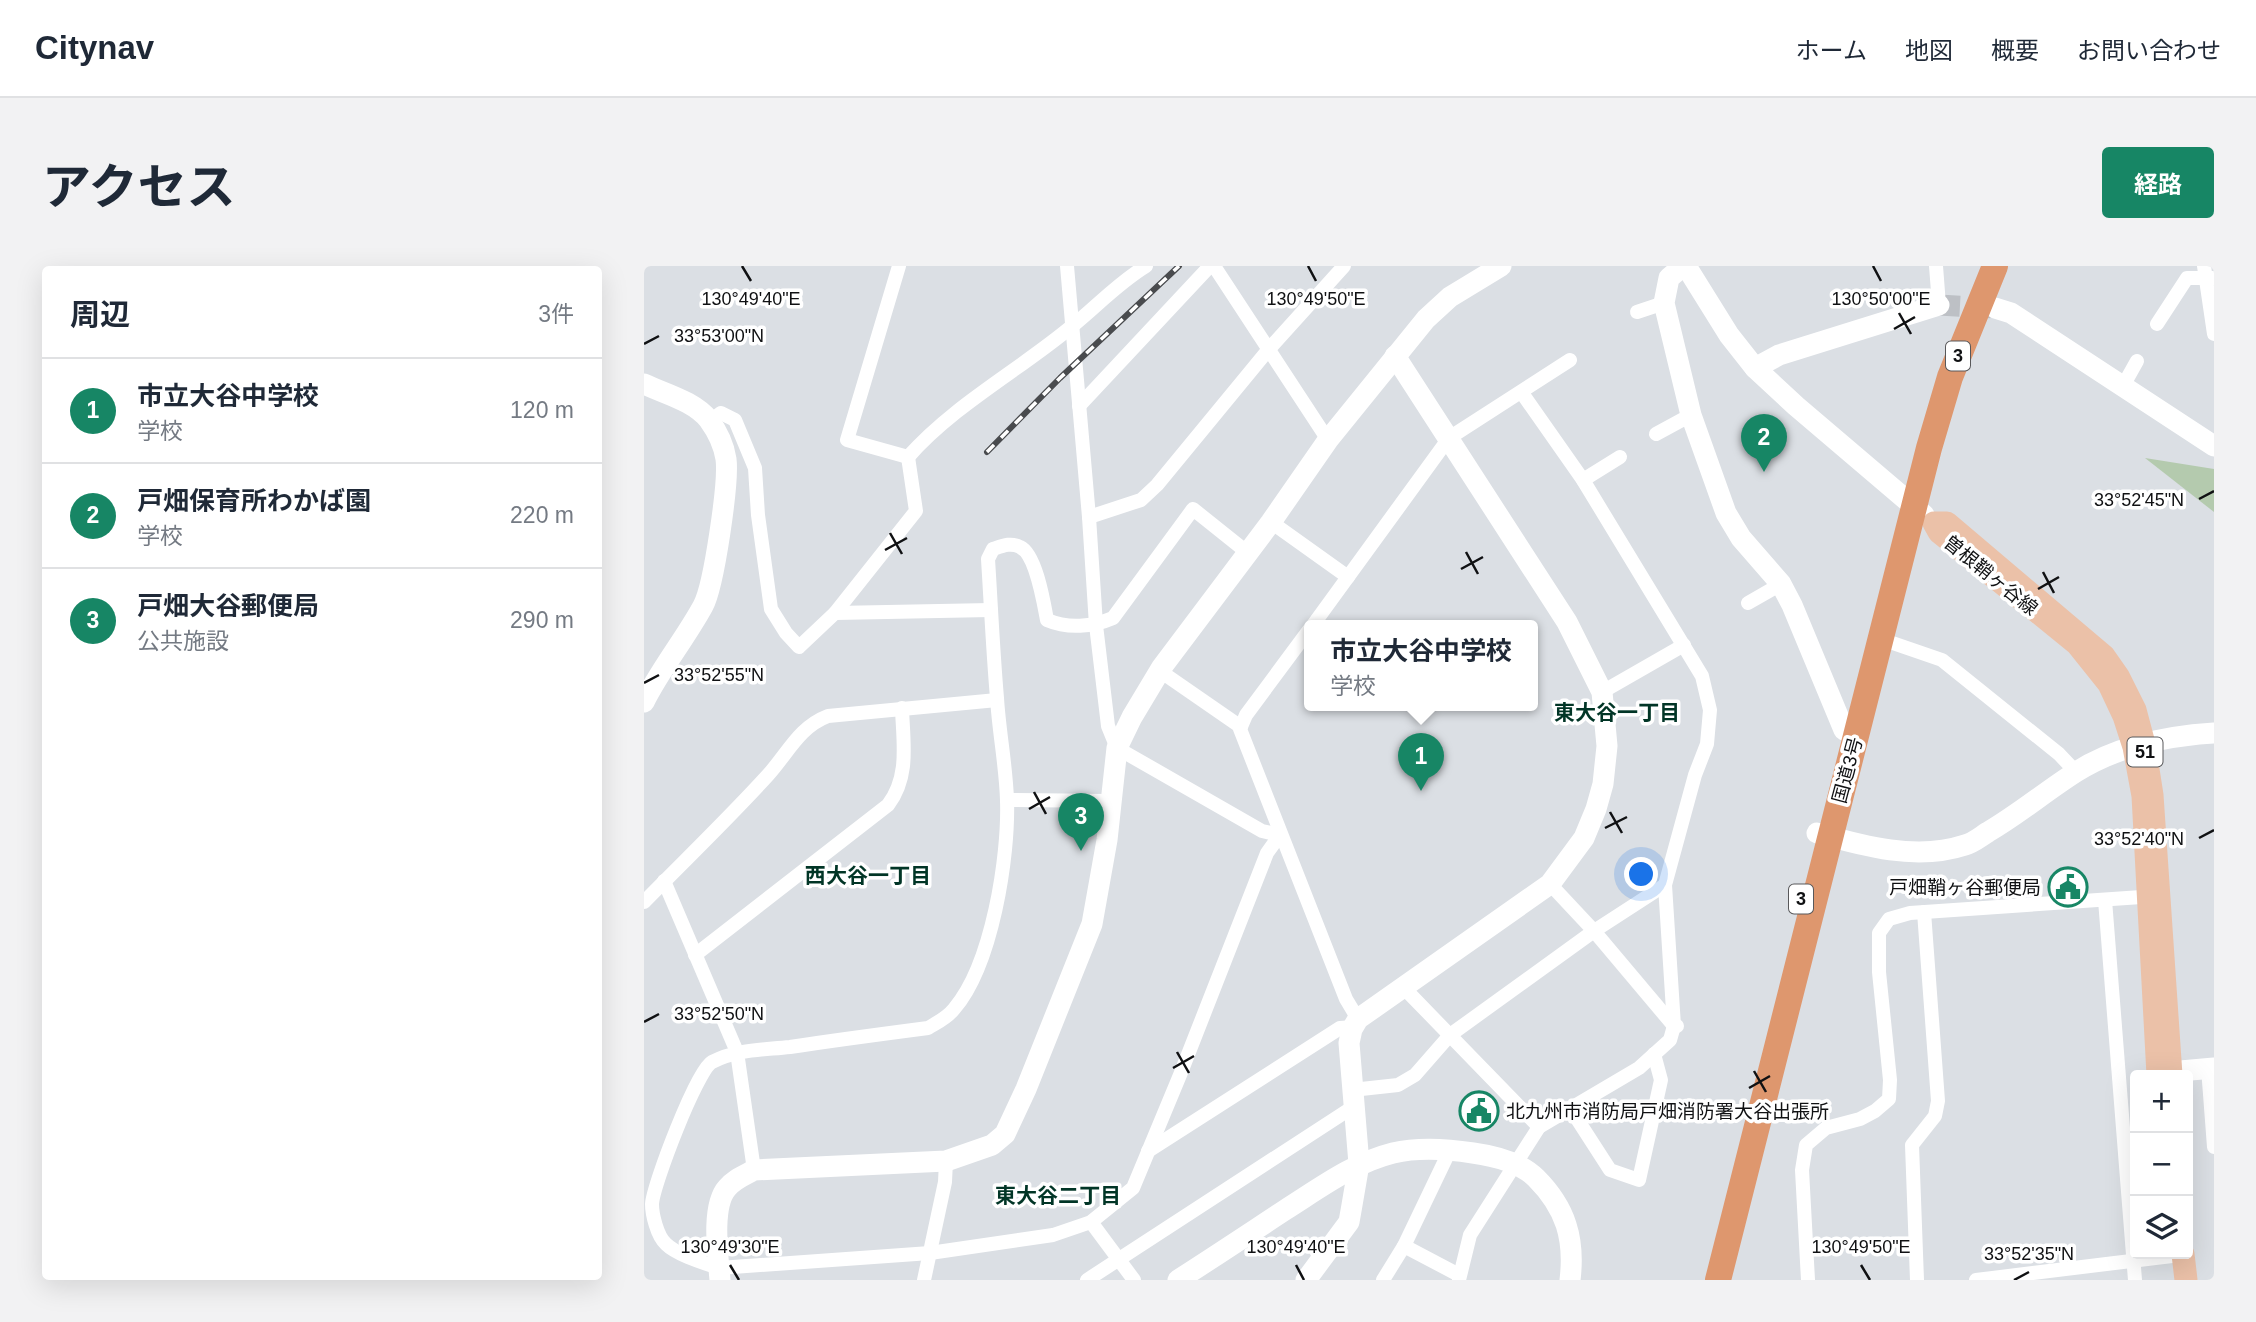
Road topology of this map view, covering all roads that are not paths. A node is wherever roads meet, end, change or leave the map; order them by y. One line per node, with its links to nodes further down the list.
1 (899, 266): 36 (street)
2 (1067, 266): 18 (street)
3 (1146, 266): 11 (street)
4 (1212, 266): 20 (street); 28 (street)
5 (1344, 266): 20 (street)
6 (1501, 266): 21 (street)
7 (1684, 266): 13 (street); 24 (street)
8 (1936, 266): 14 (street)
9 (1982, 266): 34 (highway, 国道3号 / 3)
10 (1995, 266): 34 (highway, 国道3号 / 3)
11 (1131, 271): 18 (street)
12 (2207, 275): 17 (street); 19 (street)
13 (1664, 303): 16 (street); 29 (street)
14 (1939, 305): 24 (street)
15 (1995, 309): 26 (street)
16 (1637, 312)
17 (2157, 324)
18 (1072, 331): 28 (street); 36 (street)
19 (2214, 334)
20 (1269, 349): 33 (street); 39 (street)
21 (1395, 356): 32 (street); 33 (street)
22 (1570, 360): 27 (street)
23 (2137, 361): 26 (street)
24 (1755, 368): 41 (street)
25 (644, 384): 30 (street)
26 (2123, 386): 35 (street)
27 (1522, 393): 32 (street); 38 (street)
28 (1079, 406): 39 (street)
29 (1691, 415): 31 (street); 45 (street)
30 (710, 421): 48 (street); 57 (street)
31 (1656, 434)
32 (1449, 438): 44 (street); 55 (street)
33 (1328, 440): 40 (street)
34 (1923, 443): 42 (highway, 国道3号 / 3)
35 (2214, 446)
36 (908, 457): 48 (street)
37 (1620, 457): 38 (street)
38 (1583, 480): 53 (street)
39 (1089, 517): 50 (street)
40 (1272, 522): 43 (street); 44 (street)
41 (1934, 523): 62 (main road, 曽根鞘ヶ谷線 / 51)
42 (1903, 525): 52 (highway, 国道3号 / 3); 60 (highway, 国道3号 / 3)
43 (1248, 553): 50 (street); 54 (street)
44 (1348, 578): 49 (street)
45 (1781, 584): 46 (street); 60 (street)
46 (1748, 603)
47 (991, 610): 48 (street); 50 (street); 56 (street)
48 (835, 614)
49 (1316, 620)
50 (1096, 625): 63 (street)
51 (1304, 636): 59 (street)
52 (1881, 639): 64 (street); 68 (highway, 国道3号 / 3)
53 (1684, 645): 55 (street); 71 (street)
54 (1160, 671): 59 (street); 63 (street)
55 (1602, 692): 70 (street)
56 (997, 700): 58 (street); 65 (street)
57 (644, 702)
58 (902, 708): 69 (street); 77 (street)
59 (1241, 727): 67 (street)
60 (1843, 730): 68 (highway, 国道3号 / 3)
61 (2214, 733): 62 (street)
62 (2139, 745): 64 (street); 72 (main road, 曽根鞘ヶ谷線 / 51)
63 (1117, 748): 66 (street); 67 (street)
64 (2076, 772): 68 (street)
65 (1007, 800): 66 (street); 82 (street)
66 (1112, 802): 93 (street)
67 (1280, 835): 79 (street); 92 (street)
68 (1824, 835): 114 (highway, 国道3号 / 3); 115 (highway, 国道3号 / 3)
69 (664, 881): 74 (street); 77 (street)
70 (1550, 884): 76 (street); 78 (street)
71 (1665, 885): 76 (street); 80 (street)
72 (2154, 896): 73 (street); 85 (main road, 曽根鞘ヶ谷線 / 51)
73 (2105, 900): 75 (street); 104 (street)
74 (644, 902)
75 (1924, 912): 116 (street); 117 (street)
76 (1594, 931): 80 (street); 81 (street)
77 (695, 955): 82 (street)
78 (1403, 987): 79 (street); 81 (street)
79 (1356, 1023): 87 (street); 92 (street)
80 (1677, 1026): 83 (street)
81 (1450, 1035): 87 (street); 89 (street)
82 (737, 1052): 96 (street); 105 (street)
83 (1654, 1054): 88 (street); 88 (street)
84 (2211, 1068): 86 (street); 90 (street)
85 (2165, 1070)
86 (2193, 1070)
87 (1353, 1098): 94 (street); 100 (street)
88 (1570, 1108): 89 (street)
89 (1539, 1127): 95 (street)
90 (2214, 1147)
91 (1450, 1150): 94 (street); 95 (street); 98 (street)
92 (1148, 1151): 97 (street)
93 (946, 1161): 96 (street); 99 (street)
94 (1359, 1164): 110 (street); 111 (street)
95 (1517, 1165): 106 (street); 113 (street)
96 (754, 1170): 105 (street)
97 (1091, 1222): 99 (street); 100 (street)
98 (1404, 1246): 106 (street); 112 (street)
99 (930, 1253): 105 (street); 107 (street)
100 (1118, 1259): 108 (street); 109 (street)
101 (2151, 1259): 104 (street)
102 (2175, 1259): 120 (main road)
103 (2177, 1259): 121 (main road)
104 (2133, 1262): 118 (street); 119 (street)
105 (720, 1274)
106 (1459, 1278)
107 (924, 1280)
108 (1087, 1280)
109 (1134, 1280)
110 (1178, 1280)
111 (1306, 1280)
112 (1382, 1280)
113 (1570, 1280)
114 (1706, 1280)
115 (1718, 1280)
116 (1808, 1280)
117 (1917, 1280)
118 (1976, 1280)
119 (2135, 1280)
120 (2174, 1280)
121 (2186, 1280)

